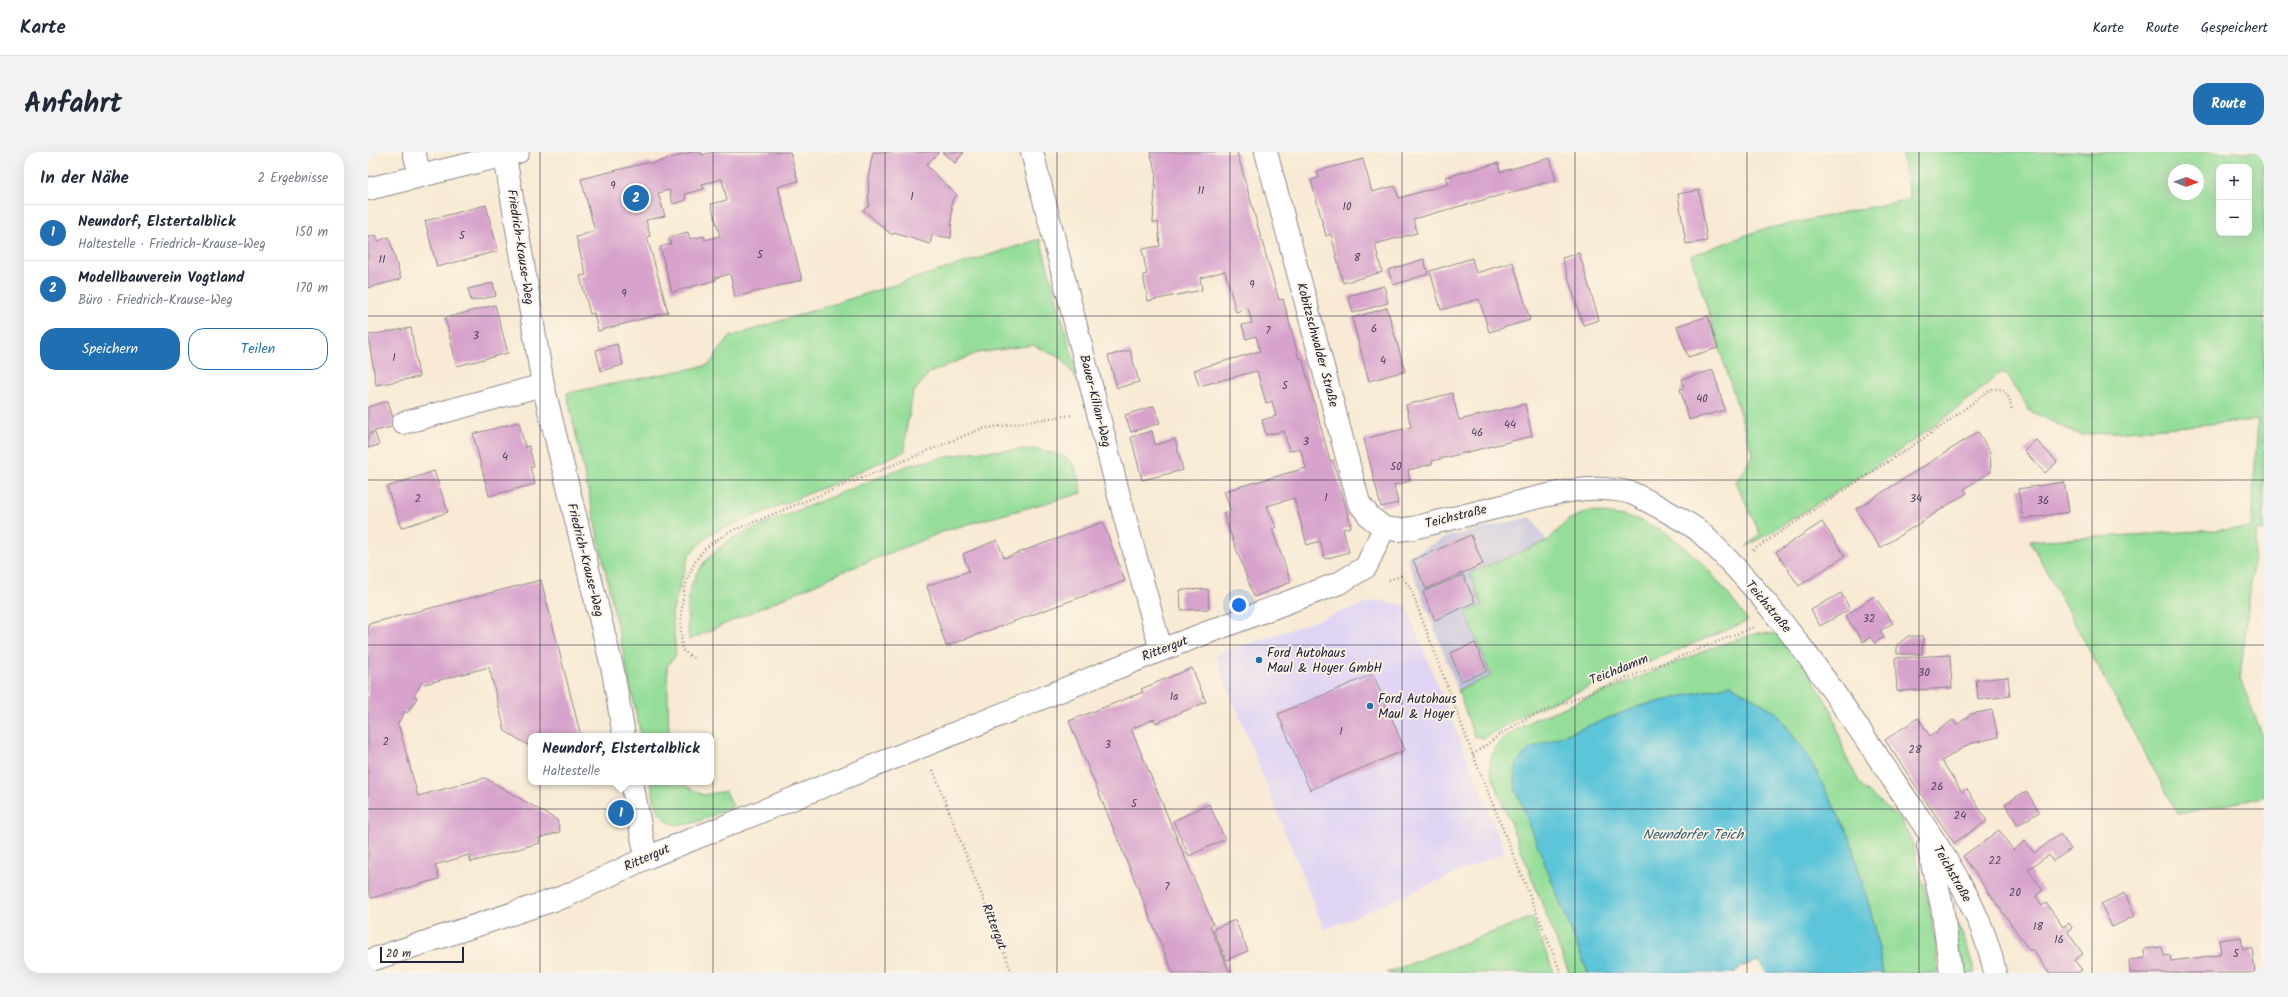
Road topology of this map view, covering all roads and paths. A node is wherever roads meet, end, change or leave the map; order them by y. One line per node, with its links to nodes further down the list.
1 (414, 152): 5 (street)
2 (1032, 152): 9 (street, Bauer-Kilian-Weg)
3 (1266, 152): 11 (street, Kobitzschwalder Straße)
4 (512, 154): 5 (street); 7 (street, Friedrich-Krause-Weg)
5 (420, 175): 6 (street)
6 (368, 189)
7 (542, 385): 10 (street); 17 (street, Friedrich-Krause-Weg)
8 (2012, 410): 12 (path)
9 (1098, 411): 15 (street, Bauer-Kilian-Weg); 16 (path)
10 (402, 423)
11 (1384, 528): 12 (street, Teichstraße); 15 (street, Rittergut)
12 (1732, 566): 14 (street, Teichstraße)
13 (1386, 582): 19 (path)
14 (1779, 617): 19 (path, Teichdamm); 21 (street, Teichstraße)
15 (1161, 650): 18 (street, Rittergut)
16 (693, 658)
17 (623, 733)
18 (924, 747): 22 (street, Rittergut); 24 (path, Rittergut)
19 (1473, 755): 25 (path)
20 (633, 785): 22 (street)
21 (1920, 820): 26 (street); 27 (street, Teichstraße)
22 (646, 858): 23 (street, Rittergut)
23 (368, 962)
24 (1012, 973)
25 (1561, 973)
26 (1951, 973)
27 (1995, 973)

